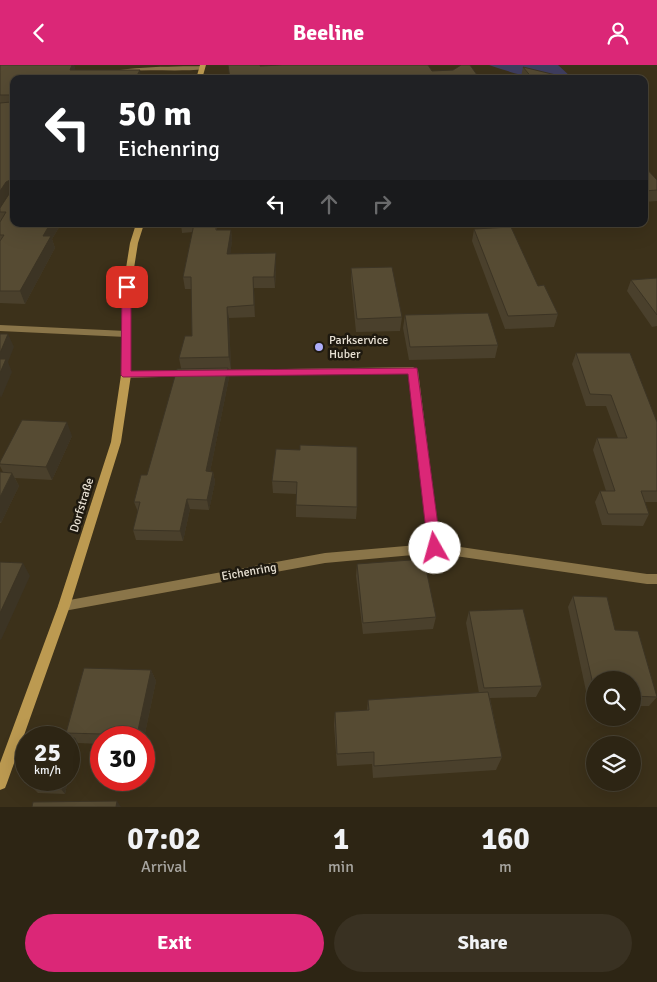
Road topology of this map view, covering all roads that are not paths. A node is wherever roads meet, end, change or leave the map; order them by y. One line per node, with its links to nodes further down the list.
1 (203, 67): 2 (street)
2 (98, 75)
3 (139, 227): 5 (street, Dorfstraße)
4 (0, 328): 5 (street)
5 (126, 334): 6 (street, Dorfstraße)
6 (126, 375): 7 (street); 9 (street, Dorfstraße)
7 (435, 548): 8 (street, Eichenring); 9 (street, Eichenring)
8 (657, 579)
9 (64, 606): 10 (street, Dorfstraße)
10 (0, 783)

